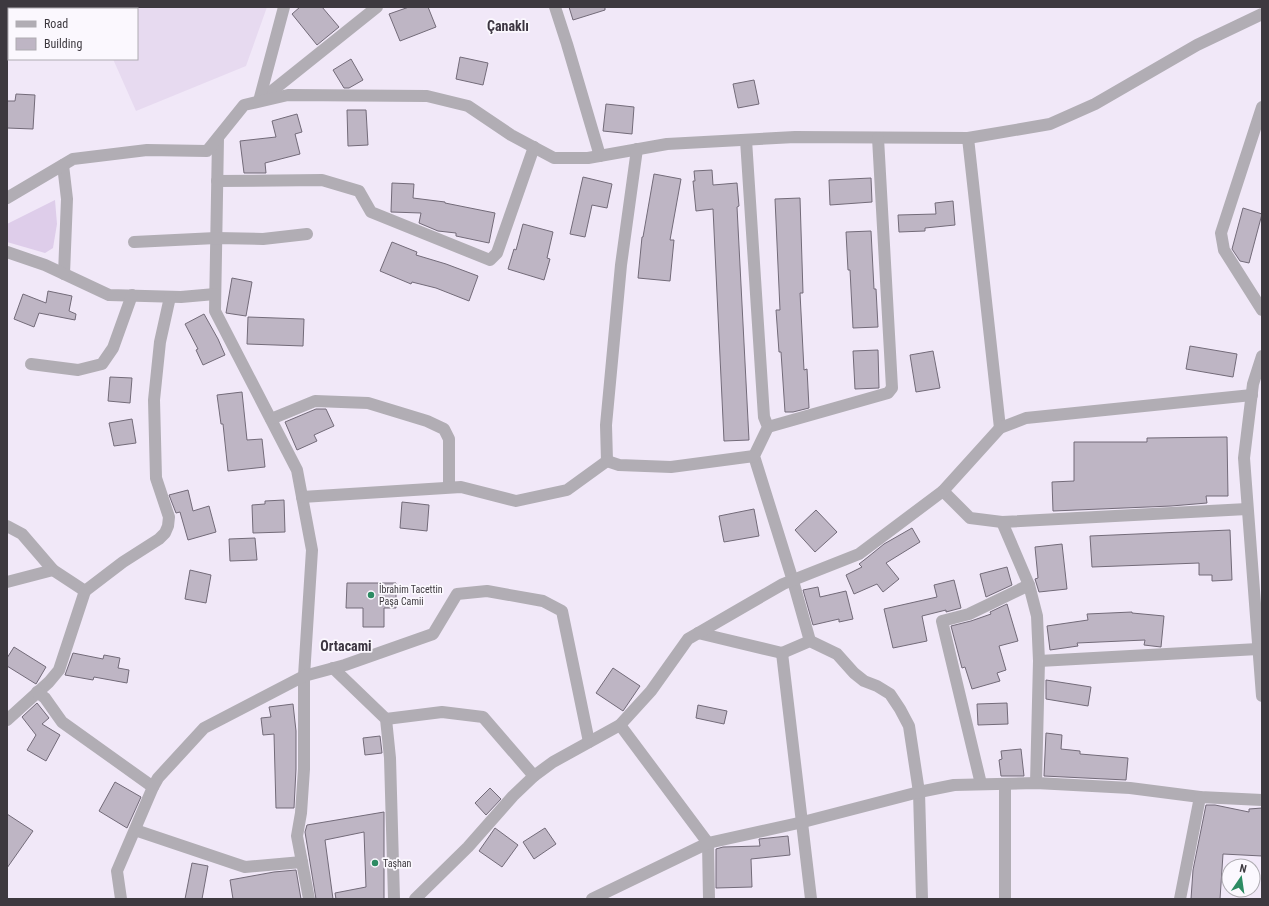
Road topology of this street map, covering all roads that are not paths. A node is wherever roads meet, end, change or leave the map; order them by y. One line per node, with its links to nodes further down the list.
1 (284, 7): 5 (street)
2 (377, 7): 5 (street)
3 (555, 7): 13 (street)
4 (1262, 14): 9 (street)
5 (259, 101): 7 (street); 11 (street)
6 (1262, 107): 25 (street)
7 (218, 138): 14 (street); 15 (street)
8 (878, 138): 9 (street); 10 (street); 30 (street)
9 (968, 138): 31 (street)
10 (746, 140): 12 (street); 30 (street)
11 (534, 147): 13 (street); 15 (street)
12 (637, 149): 13 (street); 33 (street)
13 (600, 156)
14 (63, 165): 16 (street); 21 (street)
15 (217, 182): 18 (street)
16 (7, 198)
17 (307, 234): 18 (street)
18 (216, 238): 19 (street); 22 (street)
19 (134, 242)
20 (7, 252): 21 (street)
21 (64, 274): 23 (street)
22 (215, 294): 24 (street); 29 (street)
23 (132, 295): 24 (street); 27 (street)
24 (170, 297): 45 (street)
25 (1262, 310)
26 (1262, 356): 28 (street)
27 (31, 364)
28 (1252, 395): 31 (street); 37 (street)
29 (272, 419): 34 (street); 36 (street)
30 (768, 427): 32 (street)
31 (1000, 428): 35 (street)
32 (754, 456): 33 (street); 41 (street)
33 (607, 461): 34 (street)
34 (449, 488): 36 (street)
35 (943, 491): 38 (street); 41 (street)
36 (302, 498): 52 (street)
37 (1247, 509): 38 (street); 44 (street)
38 (1002, 522): 43 (street)
39 (7, 526): 40 (street)
40 (53, 570): 42 (street); 45 (street)
41 (793, 580): 46 (street); 47 (street)
42 (7, 582)
43 (1028, 585): 50 (street); 61 (street)
44 (1258, 586): 48 (street)
45 (86, 591): 53 (street)
46 (698, 633): 49 (street); 57 (street)
47 (810, 642): 49 (street); 64 (street)
48 (1258, 649): 50 (street); 54 (street)
49 (782, 652): 67 (street)
50 (1039, 661): 60 (street)
51 (333, 668): 52 (street); 55 (street); 58 (street)
52 (304, 676): 63 (street); 70 (street)
53 (37, 692): 56 (street); 63 (street)
54 (1262, 696)
55 (386, 719): 59 (street); 73 (street)
56 (7, 720)
57 (620, 725): 58 (street); 69 (street)
58 (589, 742): 59 (street)
59 (534, 776): 74 (street)
60 (1036, 783): 62 (street); 65 (street)
61 (982, 784): 62 (street); 64 (street)
62 (1005, 784): 79 (street)
63 (153, 787): 68 (street)
64 (919, 792): 67 (street); 78 (street)
65 (1200, 797): 66 (street); 80 (street)
66 (1262, 800)
67 (803, 822): 69 (street); 77 (street)
68 (135, 830): 70 (street); 71 (street)
69 (708, 843): 75 (street); 76 (street)
70 (302, 862): 72 (street)
71 (121, 899)
72 (309, 899)
73 (394, 899)
74 (415, 899)
75 (592, 899)
76 (709, 899)
77 (811, 899)
78 (922, 899)
79 (1005, 899)
80 (1180, 899)

